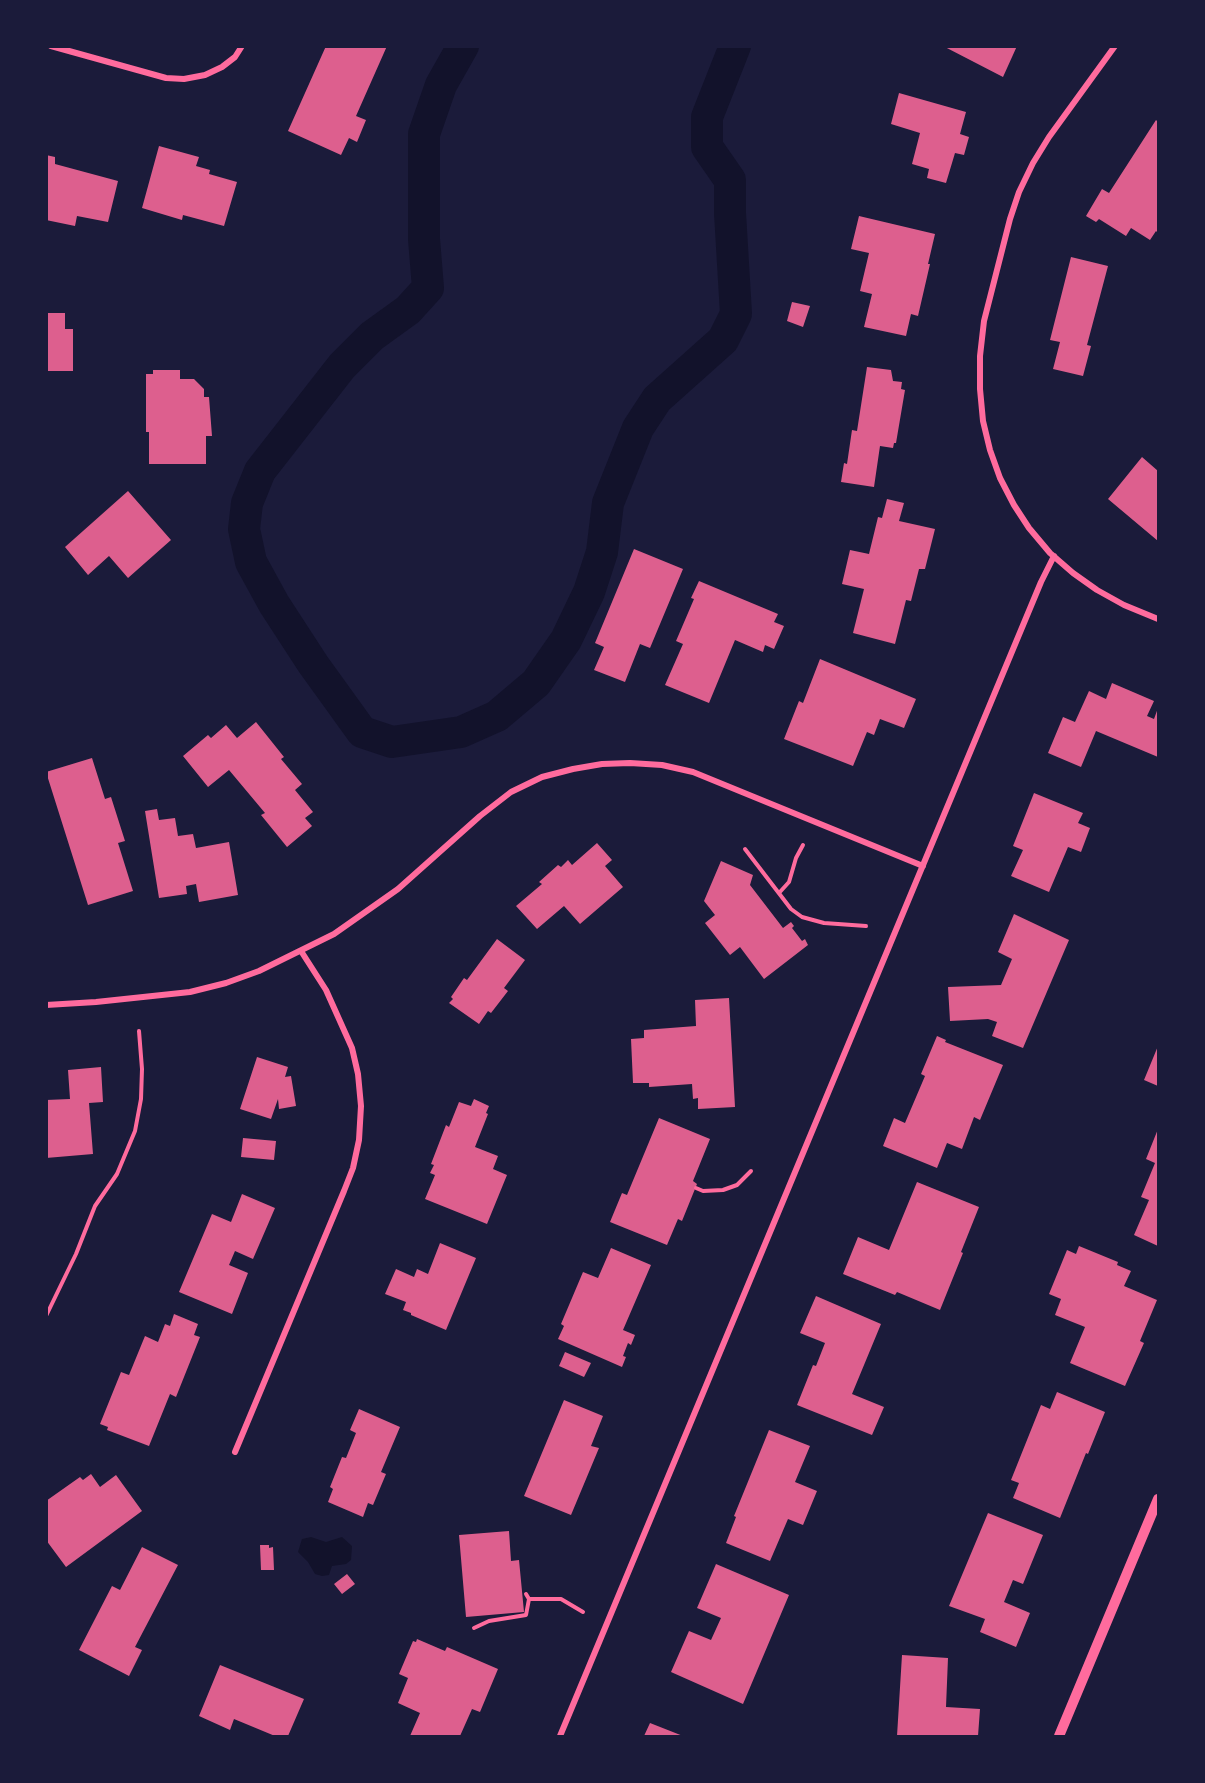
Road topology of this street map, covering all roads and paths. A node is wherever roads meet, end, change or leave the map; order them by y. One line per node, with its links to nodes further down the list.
1 (51, 46): 2 (street)
2 (242, 46)
3 (1115, 46): 4 (street)
4 (1054, 556): 5 (street); 8 (street)
5 (1158, 619)
6 (804, 845): 9 (path)
7 (745, 849): 9 (path)
8 (923, 866): 11 (street); 23 (street)
9 (779, 893): 10 (path)
10 (866, 926)
11 (301, 951): 12 (street); 17 (street)
12 (46, 1005)
13 (139, 1031): 16 (path)
14 (751, 1171): 15 (path)
15 (696, 1188)
16 (46, 1316)
17 (235, 1452)
18 (1158, 1499): 24 (street)
19 (526, 1594): 20 (path)
20 (529, 1599): 21 (path); 22 (path)
21 (583, 1612)
22 (474, 1628)
23 (560, 1737)
24 (1059, 1737)

